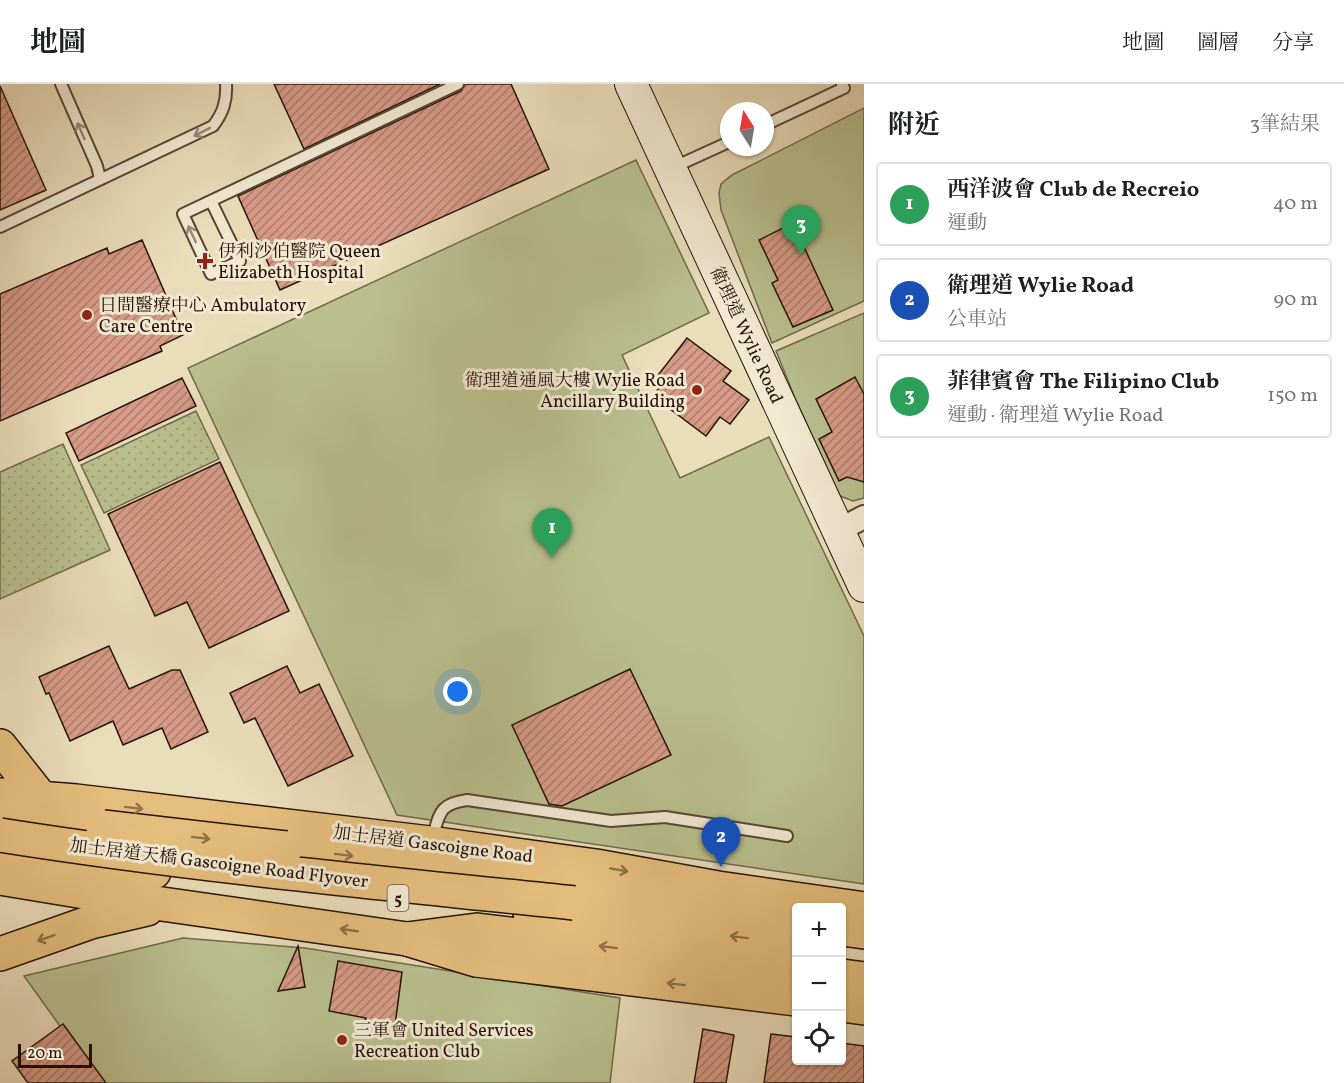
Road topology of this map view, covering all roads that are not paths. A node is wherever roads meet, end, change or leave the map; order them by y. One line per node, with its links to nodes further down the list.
1 (61, 84): 9 (lane, one-way to 1)
2 (226, 84): 9 (lane, one-way to 9)
3 (458, 84): 10 (lane)
4 (631, 84): 8 (street, 衛理道 Wylie Road)
5 (842, 84): 6 (lane)
6 (774, 121)
7 (720, 146): 8 (lane)
8 (670, 168): 12 (street, 衛理道 Wylie Road)
9 (100, 179): 11 (lane)
10 (211, 201): 10 (lane, one-way to 10)
11 (0, 226)
12 (851, 524): 13 (street, 衛理道 Wylie Road)
13 (864, 586)
14 (0, 746): 16 (main road)
15 (0, 795): 16 (main road, 加士居道 Gascoigne Road)
16 (41, 798): 20 (main road, 加士居道 Gascoigne Road, one-way to 20)
17 (0, 811): 23 (main road, one-way to 23, bridge)
18 (0, 835): 23 (main road, 加士居道天橋 Gascoigne Road Flyover / 5, bridge)
19 (787, 836): 20 (lane)
20 (430, 843): 25 (main road, 加士居道 Gascoigne Road, one-way to 25)
21 (0, 855): 30 (main road, 加士居道天橋 Gascoigne Road Flyover / 5, one-way to 21)
22 (0, 878): 24 (main road)
23 (610, 897): 26 (main road, 加士居道天橋 Gascoigne Road Flyover / 5)
24 (172, 904): 29 (main road, one-way to 24); 32 (main road, one-way to 32)
25 (864, 909)
26 (792, 921)
27 (846, 930): 28 (main road)
28 (864, 932)
29 (407, 939): 34 (main road, one-way to 29); 37 (main road, one-way to 29)
30 (792, 945)
31 (846, 952): 33 (main road)
32 (0, 954)
33 (864, 954)
34 (783, 969)
35 (846, 977): 36 (main road)
36 (864, 979)
37 (792, 999)
38 (846, 1006): 39 (main road)
39 (864, 1008)

